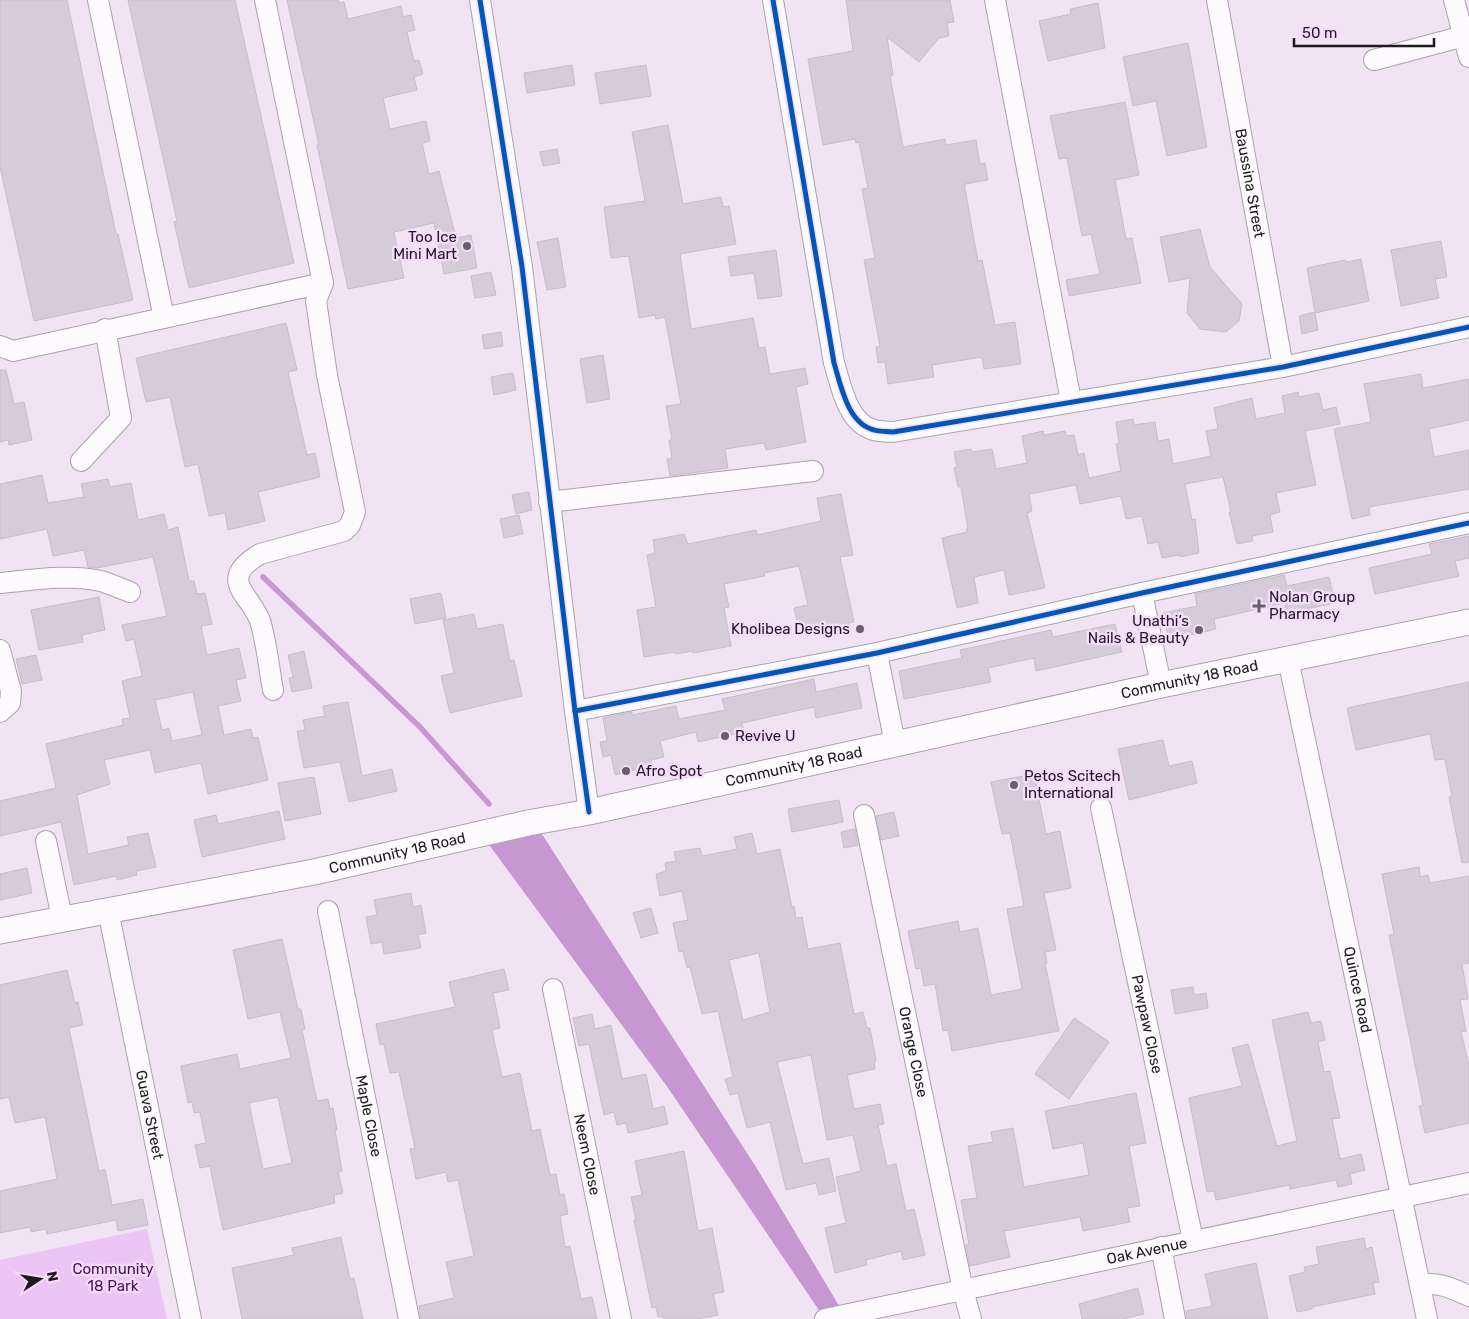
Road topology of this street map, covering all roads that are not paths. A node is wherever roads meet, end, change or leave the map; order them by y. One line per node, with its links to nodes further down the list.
1 (98, 0): 12 (street)
2 (265, 0): 11 (street)
3 (480, 0): 20 (street)
4 (773, 0): 17 (street)
5 (995, 0): 17 (street)
6 (1217, 0): 16 (street, Baussina Street)
7 (1454, 0): 8 (street)
8 (1464, 36): 9 (street); 10 (street)
9 (1469, 57)
10 (1374, 60)
11 (323, 282): 12 (street); 30 (street)
12 (164, 318): 14 (street)
13 (1469, 327): 16 (street)
14 (105, 330): 15 (street); 18 (street)
15 (0, 346)
16 (1283, 367): 17 (street)
17 (1071, 401)
18 (81, 461)
19 (813, 471): 20 (street)
20 (549, 502): 31 (street)
21 (1469, 523): 24 (street)
22 (0, 583): 23 (street)
23 (130, 592)
24 (1142, 593): 27 (street); 29 (street)
25 (1469, 622): 28 (main road, Community 18 Road)
26 (0, 650): 32 (street)
27 (877, 653): 31 (street); 33 (street)
28 (1288, 659): 29 (main road, Community 18 Road); 44 (street, Quince Road)
29 (1161, 686): 33 (main road, Community 18 Road)
30 (273, 690)
31 (574, 710): 35 (street)
32 (0, 712)
33 (895, 744): 35 (main road, Community 18 Road)
34 (1101, 808): 45 (street, Pawpaw Close)
35 (589, 812): 38 (main road, Community 18 Road)
36 (864, 815): 48 (street, Orange Close)
37 (46, 841): 40 (street)
38 (108, 910): 40 (main road, Community 18 Road); 50 (street, Guava Street)
39 (328, 911): 51 (street, Maple Close)
40 (62, 918): 41 (main road, Community 18 Road)
41 (0, 931)
42 (553, 989): 52 (street, Neem Close)
43 (1469, 1183): 44 (street, Oak Avenue)
44 (1401, 1197): 45 (street, Oak Avenue); 47 (street, Quince Road)
45 (1193, 1240): 46 (street, Oak Avenue)
46 (1161, 1247): 48 (street, Oak Avenue); 55 (street)
47 (1420, 1285): 49 (street); 56 (street, Quince Road)
48 (963, 1290): 53 (street, Oak Avenue); 54 (street, Orange Close)
49 (1469, 1296)
50 (191, 1319)
51 (409, 1319)
52 (621, 1319)
53 (825, 1319)
54 (971, 1319)
55 (1175, 1319)
56 (1428, 1319)

